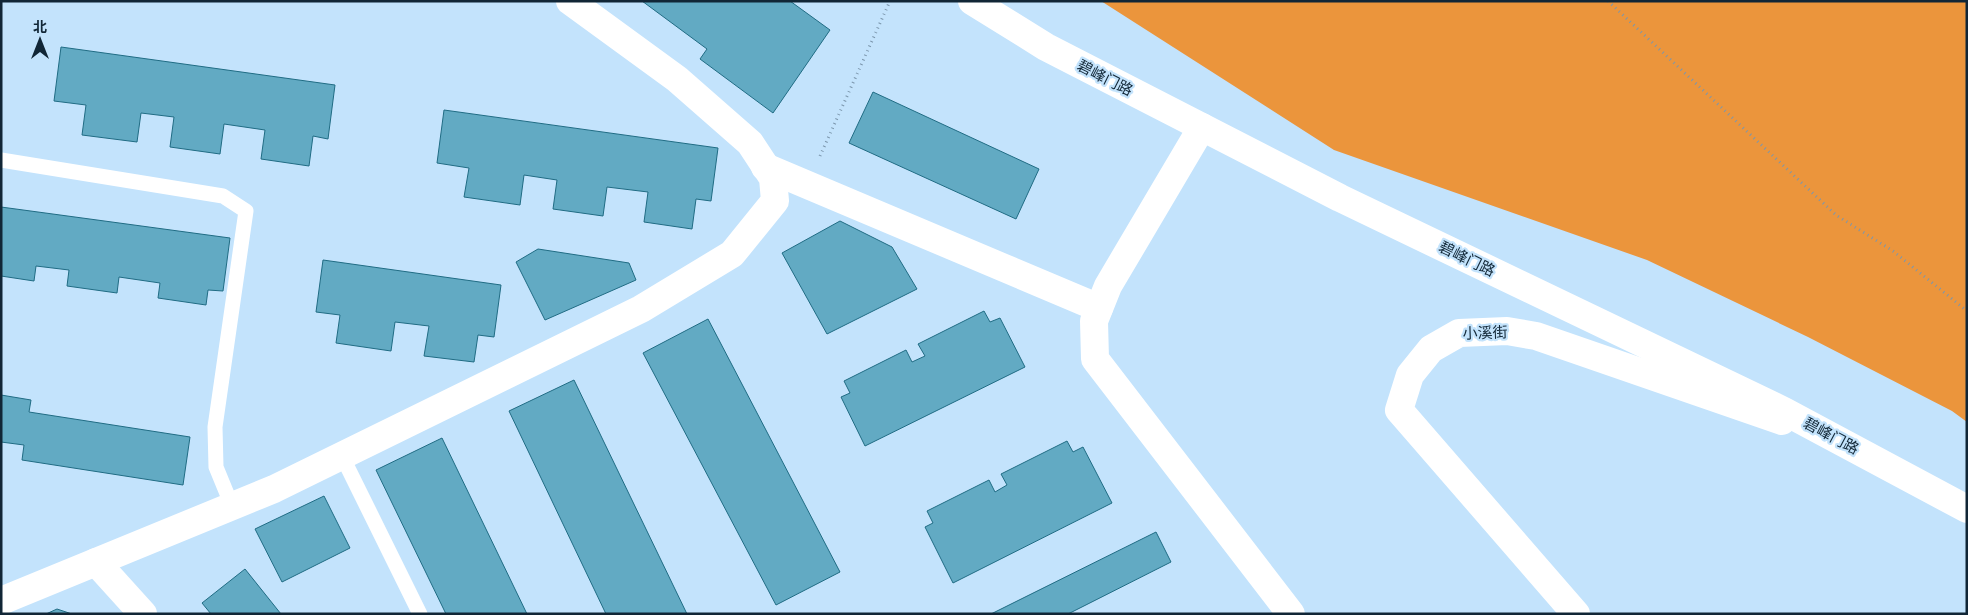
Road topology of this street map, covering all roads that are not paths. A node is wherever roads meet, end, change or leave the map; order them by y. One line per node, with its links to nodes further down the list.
1 (570, 1): 5 (street)
2 (972, 1): 3 (street, 碧峰门路)
3 (1202, 127): 6 (street); 7 (street, 碧峰门路)
4 (1, 160): 9 (lane)
5 (765, 167): 6 (street); 8 (street)
6 (1099, 308): 15 (street)
7 (1836, 439): 10 (street, 碧峰门路); 16 (street, 小溪街)
8 (342, 456): 9 (street); 14 (lane)
9 (232, 506): 11 (street)
10 (1967, 509)
11 (96, 562): 12 (street); 13 (street)
12 (1, 601)
13 (143, 614)
14 (420, 614)
15 (1291, 614)
16 (1576, 614)

